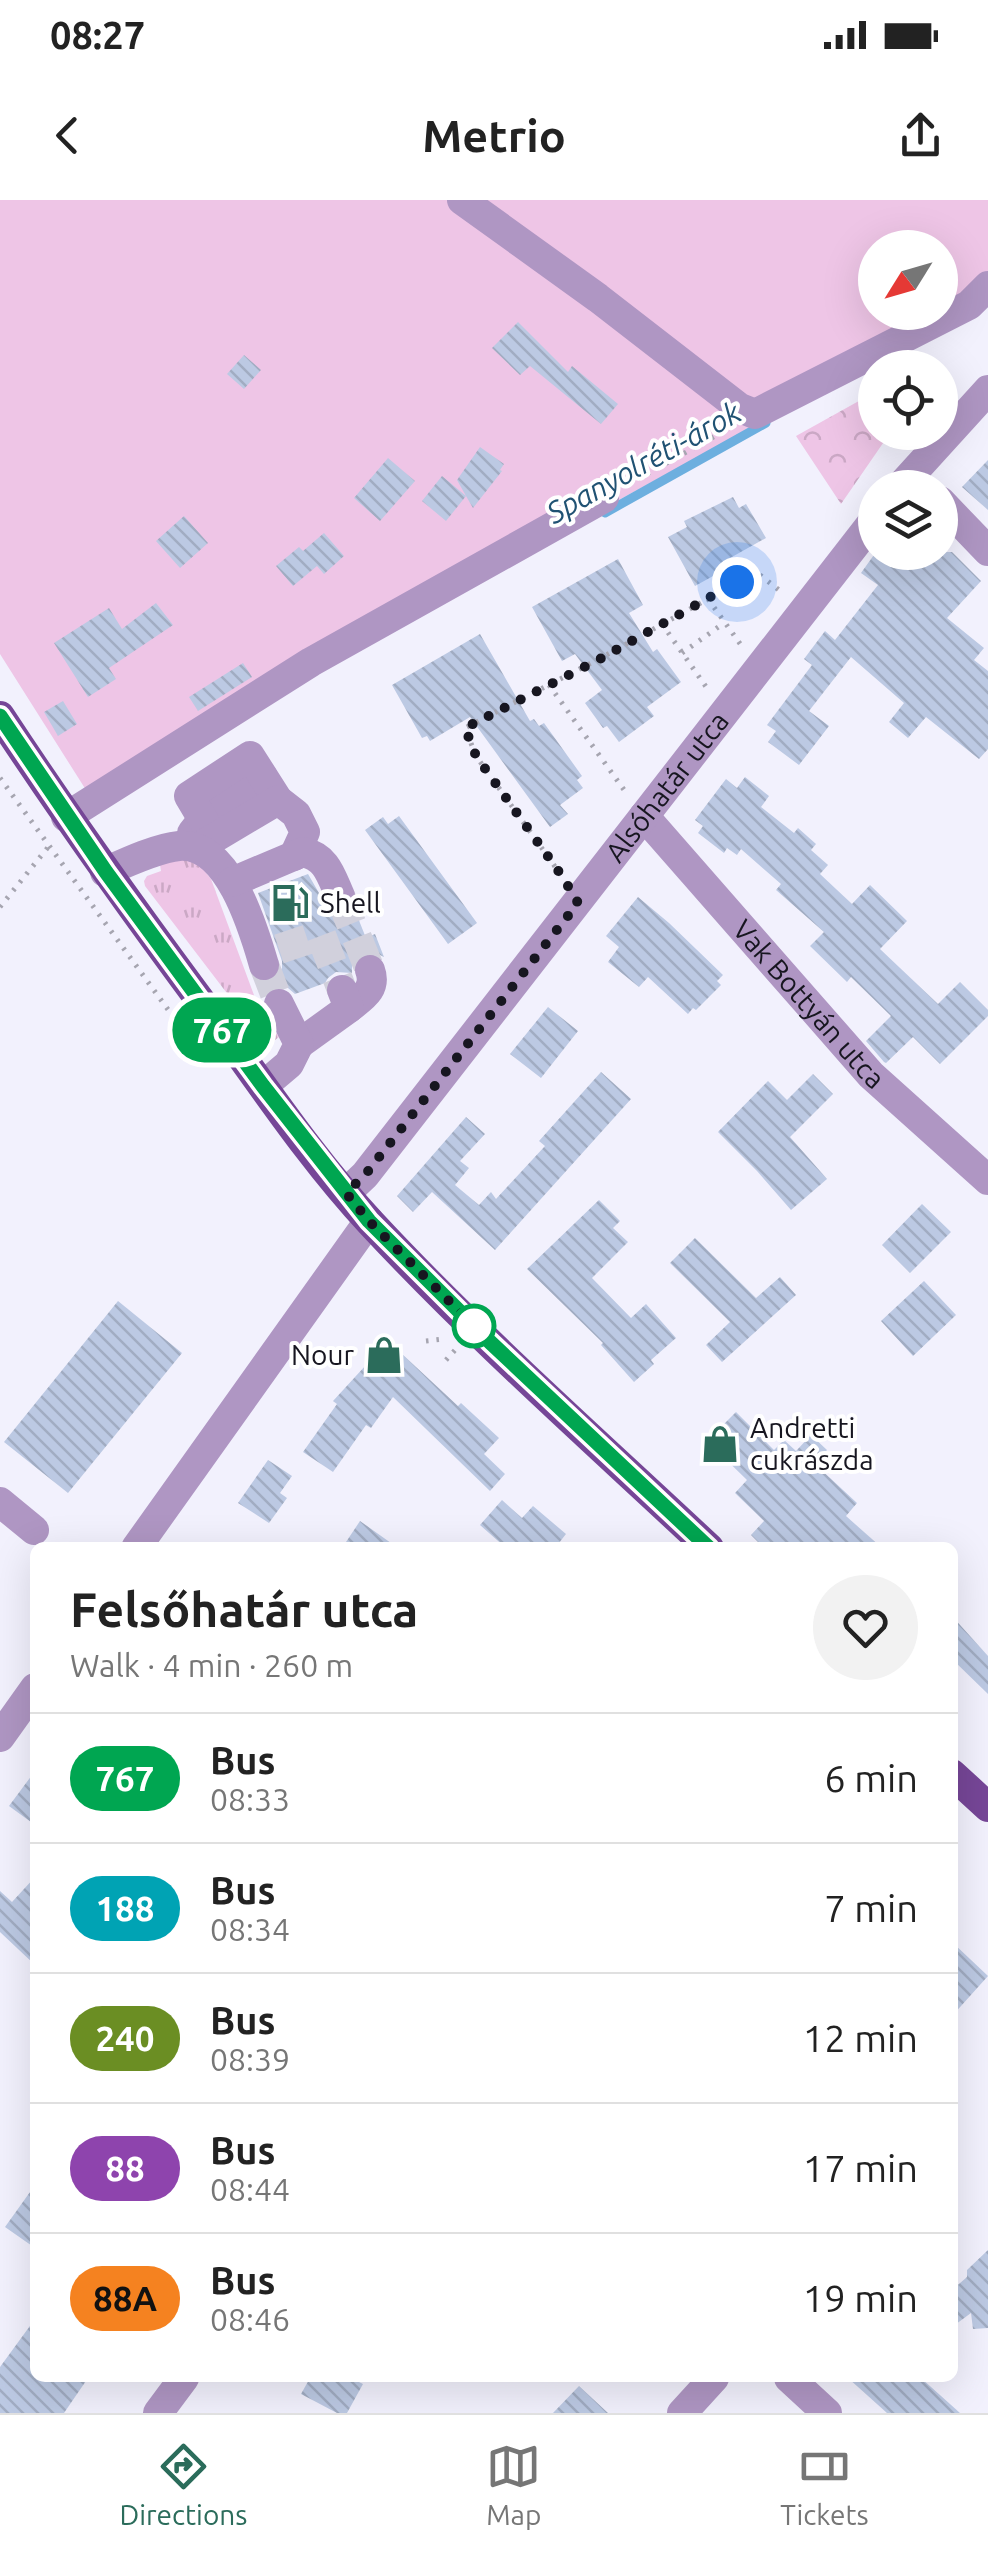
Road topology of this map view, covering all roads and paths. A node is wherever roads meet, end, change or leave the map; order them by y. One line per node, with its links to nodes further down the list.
1 (462, 200): 4 (street)
2 (988, 286): 4 (street)
3 (988, 390): 5 (street)
4 (755, 414): 6 (path)
5 (922, 470)
6 (604, 498): 21 (street)
7 (958, 519): 9 (street)
8 (858, 539): 20 (street, Alsóhatár utca)
9 (988, 550)
10 (784, 594): 11 (path)
11 (708, 599): 12 (path); 13 (path)
12 (725, 622): 14 (path); 15 (path)
13 (662, 624): 15 (path); 16 (path)
14 (743, 647)
15 (682, 653): 17 (path)
16 (548, 685): 20 (path); 28 (path)
17 (709, 691)
18 (0, 716): 21 (main road)
19 (271, 788): 22 (street); 22 (street); 24 (street)
20 (636, 806): 28 (street, Alsóhatár utca); 35 (street, Vak Bottyán utca)
21 (66, 817): 25 (main road)
22 (199, 838): 25 (street); 26 (street)
23 (48, 846): 29 (path)
24 (294, 856): 26 (street); 27 (street)
25 (106, 872): 34 (main road)
26 (232, 882): 30 (street)
27 (340, 896)
28 (578, 903): 36 (street, Alsóhatár utca)
29 (0, 907)
30 (268, 957)
31 (370, 970): 33 (street)
32 (279, 1004): 33 (street)
33 (299, 1044): 34 (street)
34 (263, 1086): 36 (main road)
35 (988, 1180)
36 (337, 1183): 37 (main road)
37 (369, 1221): 44 (street); 45 (main road)
38 (426, 1341): 39 (path)
39 (452, 1341)
40 (458, 1346): 41 (path)
41 (446, 1360)
42 (0, 1502): 43 (street)
43 (34, 1530)
44 (140, 1542)
45 (703, 1542)
46 (30, 1695): 47 (street)
47 (0, 1737)
48 (958, 1780): 49 (main road)
49 (988, 1807)
50 (181, 2382): 53 (street)
51 (710, 2382): 54 (street)
52 (793, 2382): 55 (street)
53 (158, 2413)
54 (682, 2413)
55 (827, 2413)

